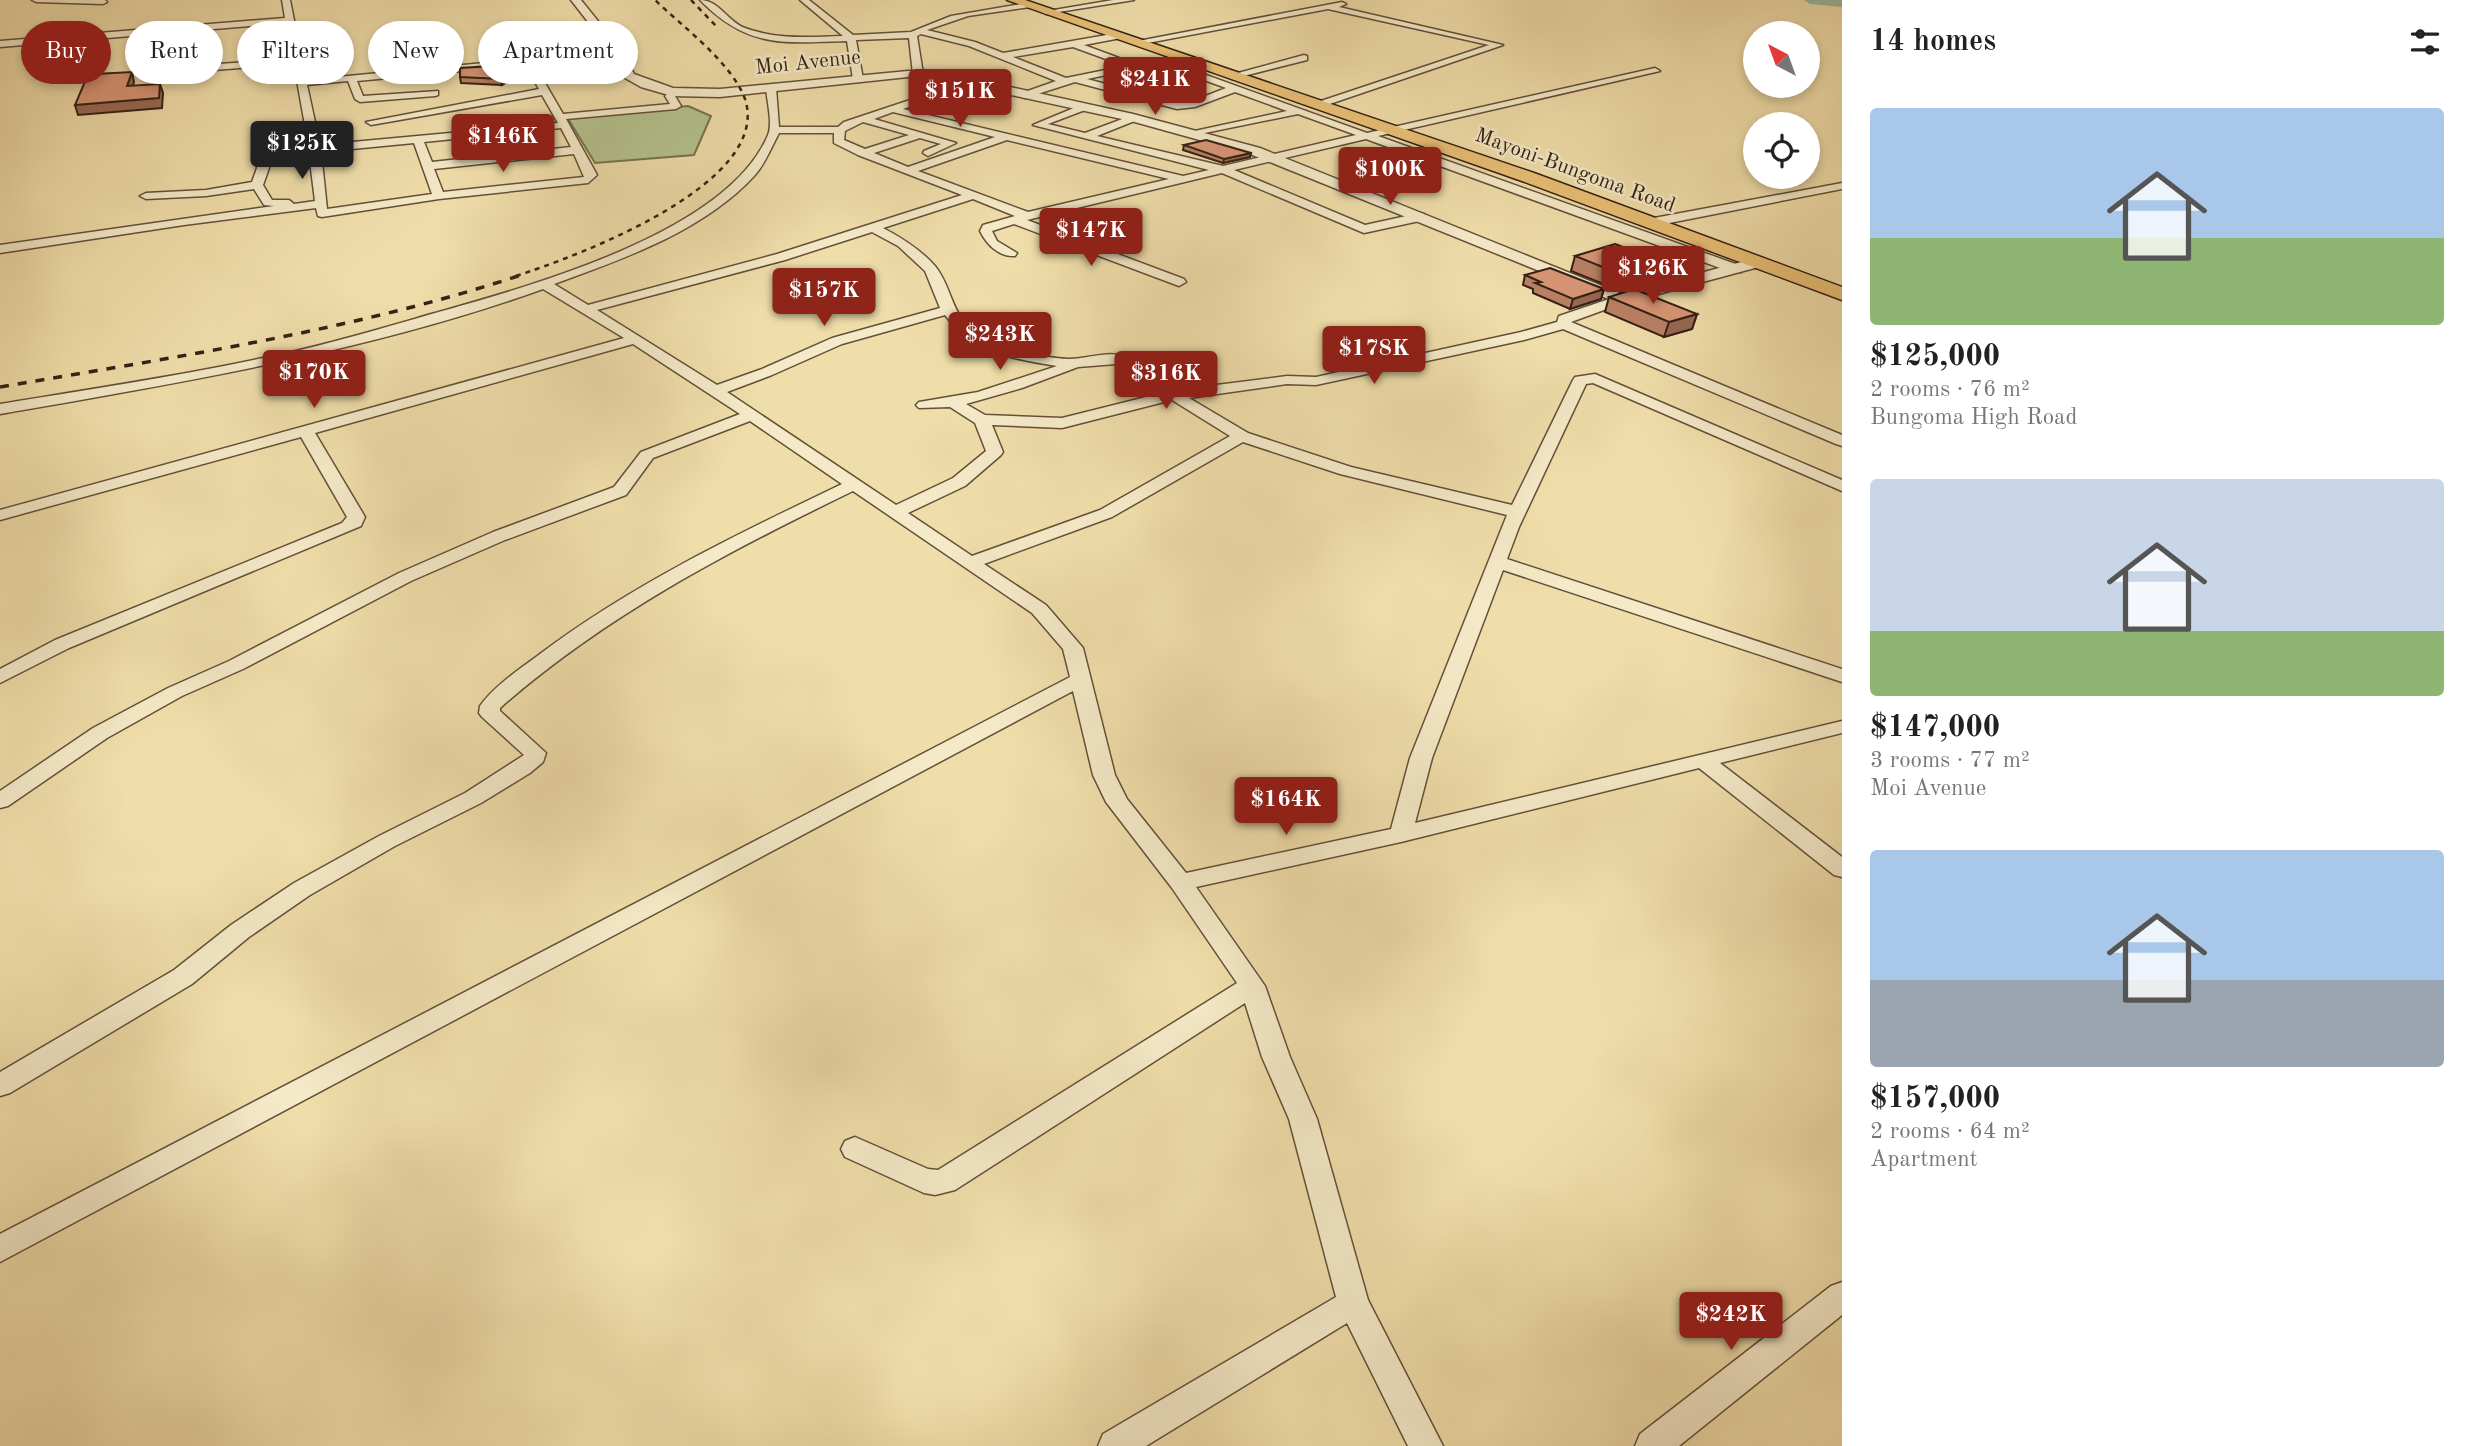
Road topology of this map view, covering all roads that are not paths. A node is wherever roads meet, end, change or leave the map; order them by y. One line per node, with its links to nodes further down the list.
1 (36, 0): 7 (street)
2 (286, 0): 13 (street)
3 (576, 0): 14 (street, Moi Avenue)
4 (705, 0): 18 (street)
5 (804, 0): 18 (street)
6 (1130, 0): 11 (street)
7 (106, 1): 12 (street)
8 (1020, 2): 11 (main road, Mayoni-Bungoma Road); 15 (street)
9 (1350, 2): 10 (street)
10 (1329, 7): 20 (street); 49 (street)
11 (1046, 12): 17 (main road, Mayoni-Bungoma Road)
12 (97, 13)
13 (289, 20): 16 (street)
14 (593, 21)
15 (916, 33): 18 (street); 24 (street); 34 (street)
16 (111, 35)
17 (1118, 36): 20 (main road, Mayoni-Bungoma Road); 22 (street)
18 (851, 38): 36 (street)
19 (21, 42): 21 (street)
20 (1137, 42): 26 (main road, Mayoni-Bungoma Road)
21 (0, 44)
22 (1074, 44): 23 (street); 29 (street)
23 (1041, 49): 24 (street); 25 (street)
24 (1002, 56): 38 (street)
25 (1063, 57)
26 (1183, 57): 28 (street); 39 (main road, Mayoni-Bungoma Road)
27 (1304, 58): 39 (street)
28 (1159, 61): 29 (street); 39 (street)
29 (1133, 66): 33 (street)
30 (478, 67): 35 (street)
31 (1088, 67): 33 (street)
32 (1655, 71): 60 (street)
33 (1102, 72): 38 (street)
34 (918, 74): 36 (street, Moi Avenue); 40 (street, Moi Avenue)
35 (354, 78)
36 (858, 79): 44 (street, Moi Avenue)
37 (638, 80): 46 (street, Moi Avenue)
38 (1070, 80): 39 (street); 48 (street)
39 (1233, 82): 49 (main road, Mayoni-Bungoma Road); 52 (street)
40 (970, 83): 48 (street, Moi Avenue); 50 (street)
41 (302, 84): 62 (street)
42 (354, 84): 47 (street)
43 (541, 84): 45 (street)
44 (771, 88): 46 (street, Moi Avenue); 58 (street)
45 (545, 91): 55 (street); 56 (street)
46 (672, 92): 55 (street)
47 (435, 93)
48 (1025, 95): 51 (street, Moi Avenue)
49 (1318, 105): 60 (main road, Mayoni-Bungoma Road)
50 (892, 108): 54 (street); 65 (street)
51 (1081, 108): 53 (street, Moi Avenue); 57 (street)
52 (1296, 111): 63 (street); 66 (street)
53 (1133, 118): 63 (street, Moi Avenue); 64 (street)
54 (862, 119): 59 (street); 61 (street)
55 (562, 121): 67 (street); 69 (street)
56 (371, 122)
57 (1038, 125): 64 (street); 65 (street)
58 (774, 130): 59 (street); 92 (street)
59 (840, 130): 70 (street)
60 (1392, 130): 66 (street); 85 (main road, Mayoni-Bungoma Road)
61 (923, 133): 70 (street); 72 (street)
62 (313, 134): 68 (street); 77 (street)
63 (1194, 134): 71 (street, Moi Avenue)
64 (1088, 136): 74 (street)
65 (1007, 137): 75 (street); 76 (street)
66 (1367, 137): 71 (street); 90 (street)
67 (418, 140): 68 (street); 73 (street)
68 (315, 149): 82 (street)
69 (577, 150): 73 (street); 80 (street)
70 (862, 153): 72 (street)
71 (1273, 158): 74 (street); 83 (street, Moi Avenue)
72 (892, 165): 75 (street)
73 (427, 166): 80 (street)
74 (1224, 170): 76 (street); 83 (street)
75 (908, 171): 81 (street)
76 (1184, 179): 84 (street)
77 (257, 185): 79 (street); 82 (street)
78 (1842, 186): 85 (street)
79 (146, 196)
80 (439, 196): 82 (street)
81 (972, 196): 84 (street); 86 (street)
82 (322, 202): 87 (street)
83 (1420, 217): 94 (street, Moi Avenue)
84 (1021, 218): 88 (street); 91 (street)
85 (1654, 222): 89 (main road, Mayoni-Bungoma Road)
86 (874, 228): 95 (street); 96 (street)
87 (0, 249)
88 (1011, 253)
89 (1760, 262): 90 (street); 93 (main road, Mayoni-Bungoma Road)
90 (1736, 269): 94 (street)
91 (1179, 282)
92 (546, 285): 95 (street); 104 (street)
93 (1842, 294)
94 (1622, 299): 97 (street)
95 (587, 309): 98 (street)
96 (948, 310): 99 (street); 100 (street)
97 (1564, 324): 101 (street); 109 (street)
98 (637, 339): 100 (street); 107 (street)
99 (1081, 362): 101 (street); 102 (street)
100 (714, 391): 105 (street)
101 (1174, 395): 106 (street); 108 (street)
102 (955, 404): 103 (street); 106 (street)
103 (924, 405)
104 (0, 409)
105 (750, 416): 111 (street); 122 (street)
106 (982, 420): 112 (street)
107 (307, 432): 114 (street); 118 (street)
108 (1242, 436): 113 (street); 116 (street)
109 (1842, 441)
110 (1837, 480): 113 (street)
111 (855, 484): 112 (street); 127 (street)
112 (895, 512): 116 (street)
113 (1518, 512): 115 (street)
114 (0, 514)
115 (1497, 562): 117 (street); 123 (street)
116 (969, 563): 119 (street)
117 (1842, 676)
118 (0, 677)
119 (1081, 679): 125 (street); 129 (street)
120 (1842, 727): 121 (street)
121 (1702, 760): 123 (street); 124 (street)
122 (0, 801)
123 (1401, 834): 125 (street)
124 (1842, 869)
125 (1180, 882): 126 (street)
126 (1252, 986): 128 (street); 131 (street)
127 (0, 1085)
128 (855, 1149)
129 (0, 1249)
130 (1842, 1296): 134 (street)
131 (1353, 1303): 132 (street); 133 (street)
132 (1115, 1446)
133 (1426, 1446)
134 (1652, 1446)

